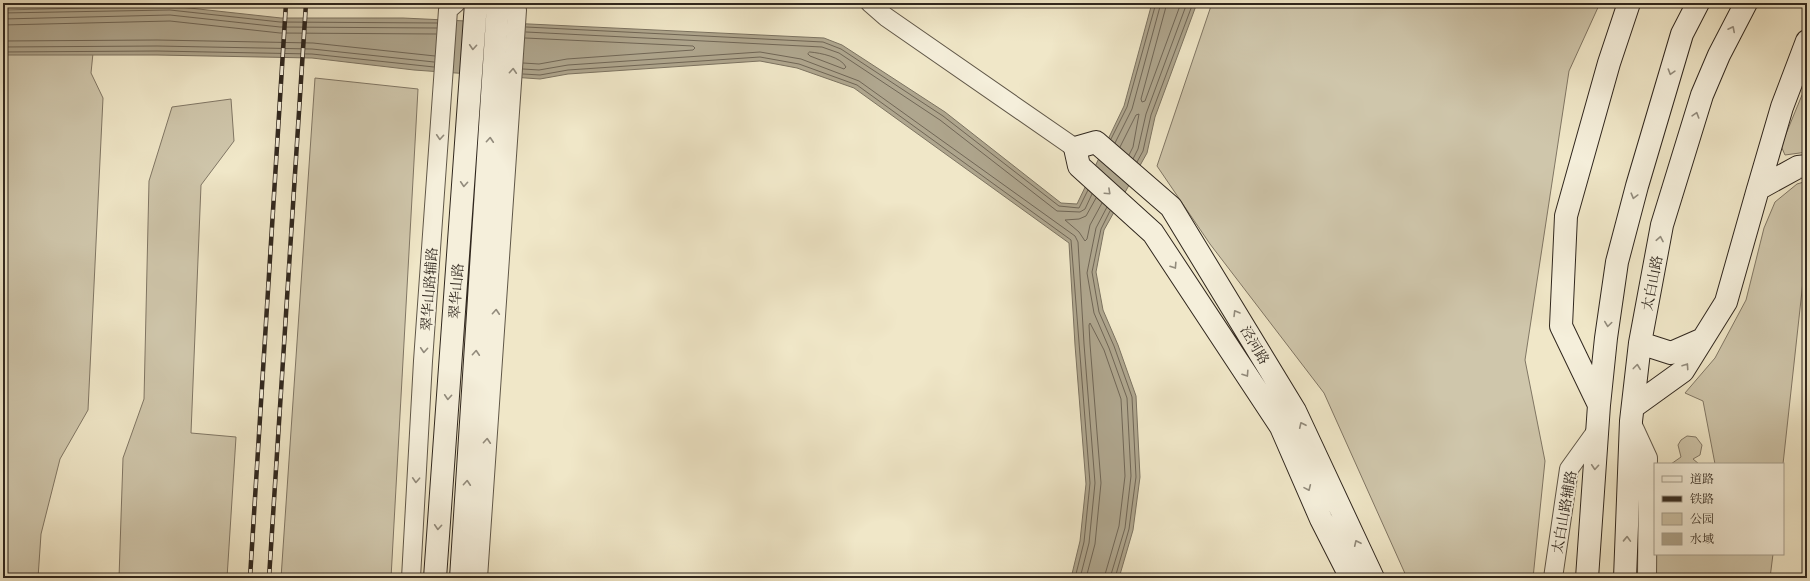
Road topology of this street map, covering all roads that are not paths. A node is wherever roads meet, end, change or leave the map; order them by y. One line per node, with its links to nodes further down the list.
1 (870, 3): 9 (street)
2 (1629, 3): 14 (main road)
3 (1698, 3): 14 (main road, one-way to 14)
4 (1746, 3): 13 (main road, 太白山路, one-way to 4)
5 (464, 6): 17 (street, 翠华山路辅路, one-way to 17); 18 (main road, 翠华山路, one-way to 18)
6 (506, 6): 8 (main road, 翠华山路, one-way to 6)
7 (1807, 41): 11 (main road)
8 (501, 108): 19 (main road, 翠华山路, one-way to 8); 20 (street, one-way to 8)
9 (1077, 157): 21 (main road, 泾河路, one-way to 21); 22 (main road, 泾河路, one-way to 9)
10 (1807, 166): 11 (main road)
11 (1758, 189): 12 (main road)
12 (1703, 339): 13 (main road); 15 (main road, one-way to 12)
13 (1640, 343): 15 (main road, 太白山路, one-way to 13)
14 (1599, 405): 16 (main road)
15 (1632, 414): 25 (main road, 太白山路, one-way to 15); 26 (street)
16 (1597, 430): 23 (street, 太白山路辅路); 24 (main road, one-way to 24)
17 (411, 578)
18 (435, 578)
19 (461, 578)
20 (478, 578)
21 (1351, 578)
22 (1373, 578)
23 (1553, 578)
24 (1587, 578)
25 (1625, 578)
26 (1647, 578)

